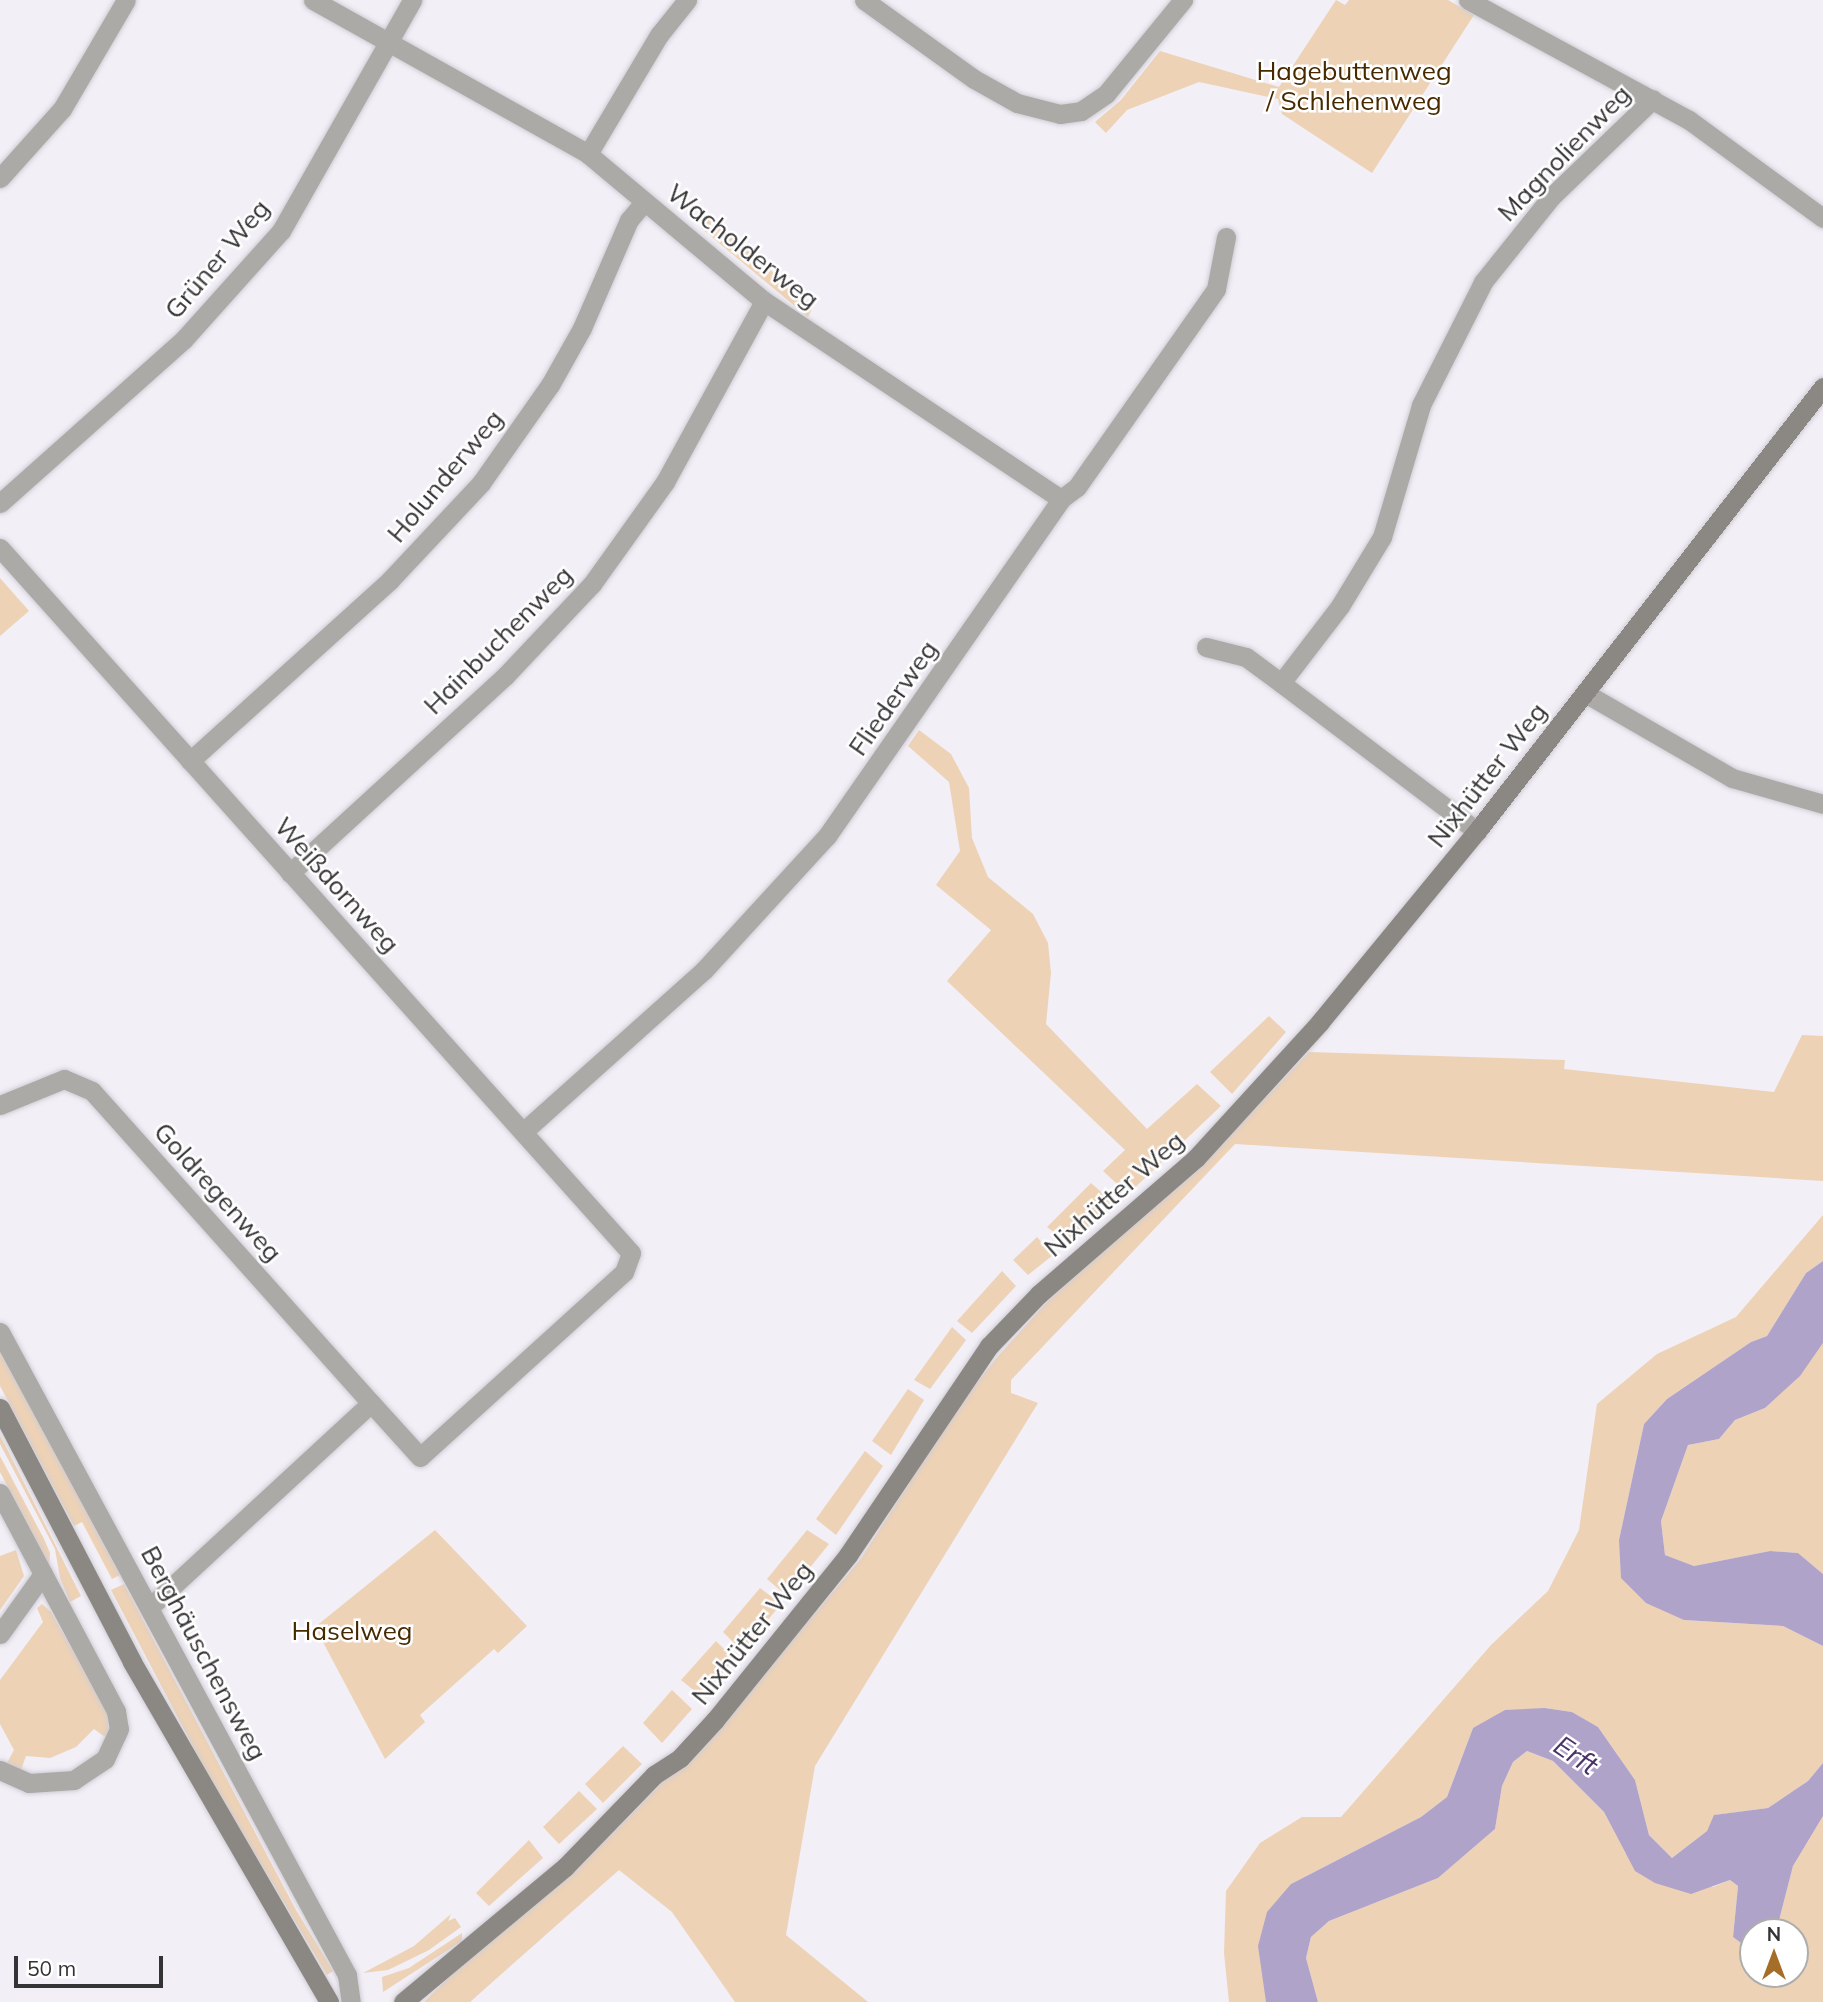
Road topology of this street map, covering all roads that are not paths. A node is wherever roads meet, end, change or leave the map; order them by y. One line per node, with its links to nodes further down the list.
1 (126, 0): 11 (street)
2 (313, 0): 8 (street, Wacholderweg)
3 (412, 0): 8 (street, Grüner Weg)
4 (687, 0): 10 (street)
5 (864, 0): 6 (street)
6 (1182, 0)
7 (1468, 0): 9 (street)
8 (388, 43): 10 (street, Wacholderweg); 18 (street, Grüner Weg)
9 (1653, 99): 13 (street, Magnolienweg); 21 (street, Magnolienweg)
10 (588, 154): 12 (street, Wacholderweg)
11 (0, 178)
12 (644, 202): 15 (street, Wacholderweg); 23 (street, Holunderweg)
13 (1823, 218)
14 (1226, 237): 17 (street, Fliederweg)
15 (764, 301): 17 (street, Wacholderweg); 26 (street, Hainbuchenweg)
16 (1823, 387): 22 (main road, Nixhütter Weg)
17 (1061, 499): 28 (street, Fliederweg)
18 (0, 503)
19 (0, 548): 23 (street, Weißdornweg)
20 (1206, 647): 21 (street)
21 (1281, 683): 25 (street)
22 (1585, 693): 24 (street); 25 (main road, Nixhütter Weg)
23 (190, 761): 26 (street, Weißdornweg)
24 (1823, 804)
25 (1477, 831): 39 (main road, Nixhütter Weg)
26 (290, 873): 28 (street, Weißdornweg)
27 (0, 1105): 30 (street, Goldregenweg)
28 (524, 1132): 30 (street, Weißdornweg)
29 (0, 1332): 34 (street, Berghäuschensweg)
30 (371, 1403): 34 (street)
31 (0, 1408): 37 (main road)
32 (0, 1493): 33 (street)
33 (43, 1574): 35 (street); 36 (street)
34 (150, 1607): 38 (street, Berghäuschensweg)
35 (0, 1634)
36 (0, 1770)
37 (329, 2002)
38 (351, 2002)
39 (403, 2002)

